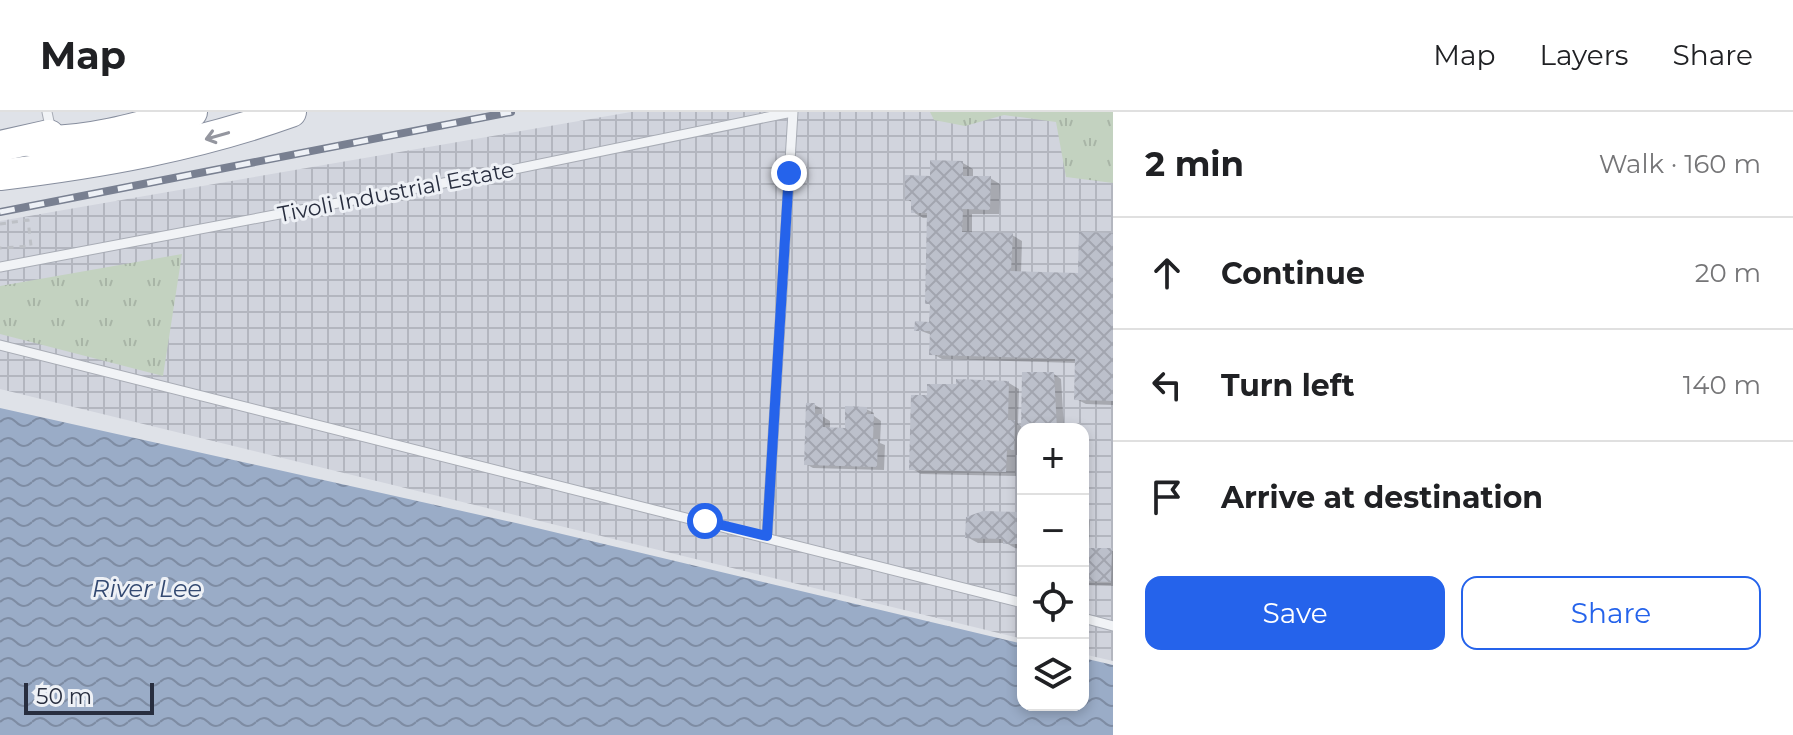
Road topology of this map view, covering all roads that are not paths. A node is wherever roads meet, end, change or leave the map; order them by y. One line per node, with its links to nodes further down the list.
1 (146, 112): 5 (highway)
2 (192, 112): 5 (highway)
3 (291, 112): 6 (highway, one-way to 6)
4 (792, 112): 7 (lane, Tivoli Industrial Estate); 9 (lane)
5 (32, 133)
6 (0, 175)
7 (0, 267)
8 (0, 345): 9 (lane)
9 (767, 536): 10 (lane)
10 (1017, 601)
11 (1089, 620): 12 (lane)
12 (1113, 626)

